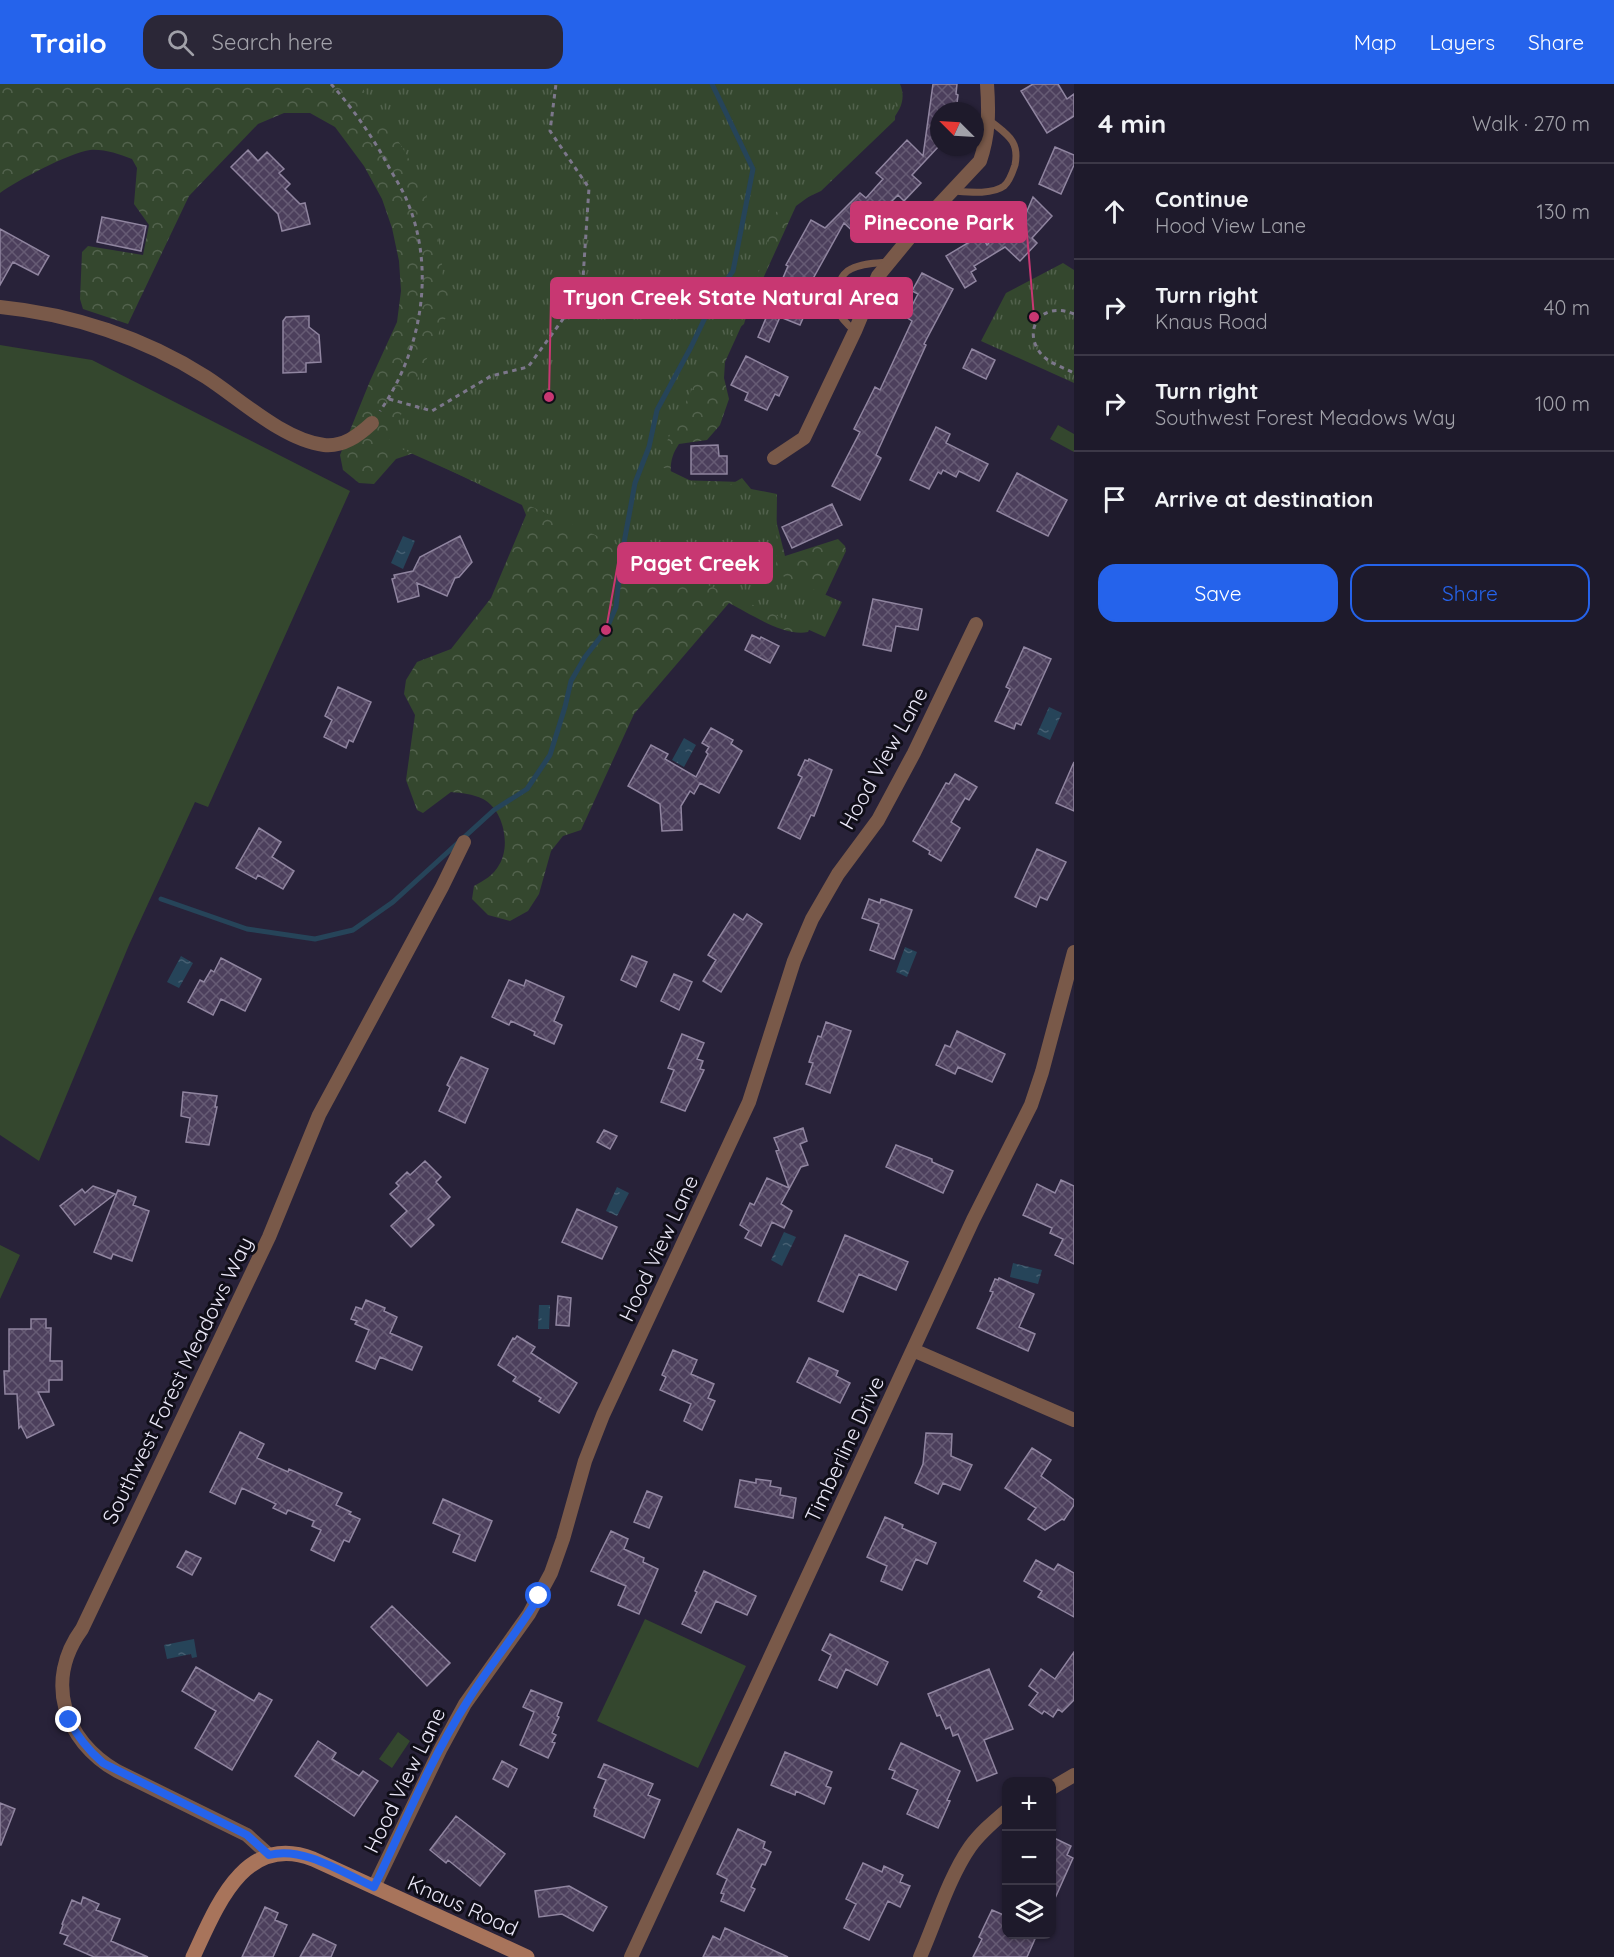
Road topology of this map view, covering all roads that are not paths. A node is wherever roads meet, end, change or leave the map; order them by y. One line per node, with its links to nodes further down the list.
1 (987, 84): 2 (street)
2 (989, 120): 3 (street); 3 (lane)
3 (953, 191): 4 (street)
4 (888, 262): 6 (street); 6 (lane)
5 (0, 307): 7 (street)
6 (855, 331): 8 (street)
7 (372, 423)
8 (774, 458)
9 (976, 624): 18 (street, Hood View Lane)
10 (464, 842): 17 (street, Southwest Forest Meadows Way)
11 (1074, 952): 12 (street, Timberline Drive)
12 (913, 1350): 13 (street); 21 (street, Timberline Drive)
13 (1074, 1420)
14 (1074, 1775): 15 (street)
15 (1056, 1786)
16 (1002, 1814): 22 (street)
17 (269, 1855): 18 (street, Knaus Road); 19 (street, Knaus Road)
18 (374, 1887): 20 (street, Knaus Road)
19 (193, 1957)
20 (527, 1957)
21 (632, 1957)
22 (920, 1957)

